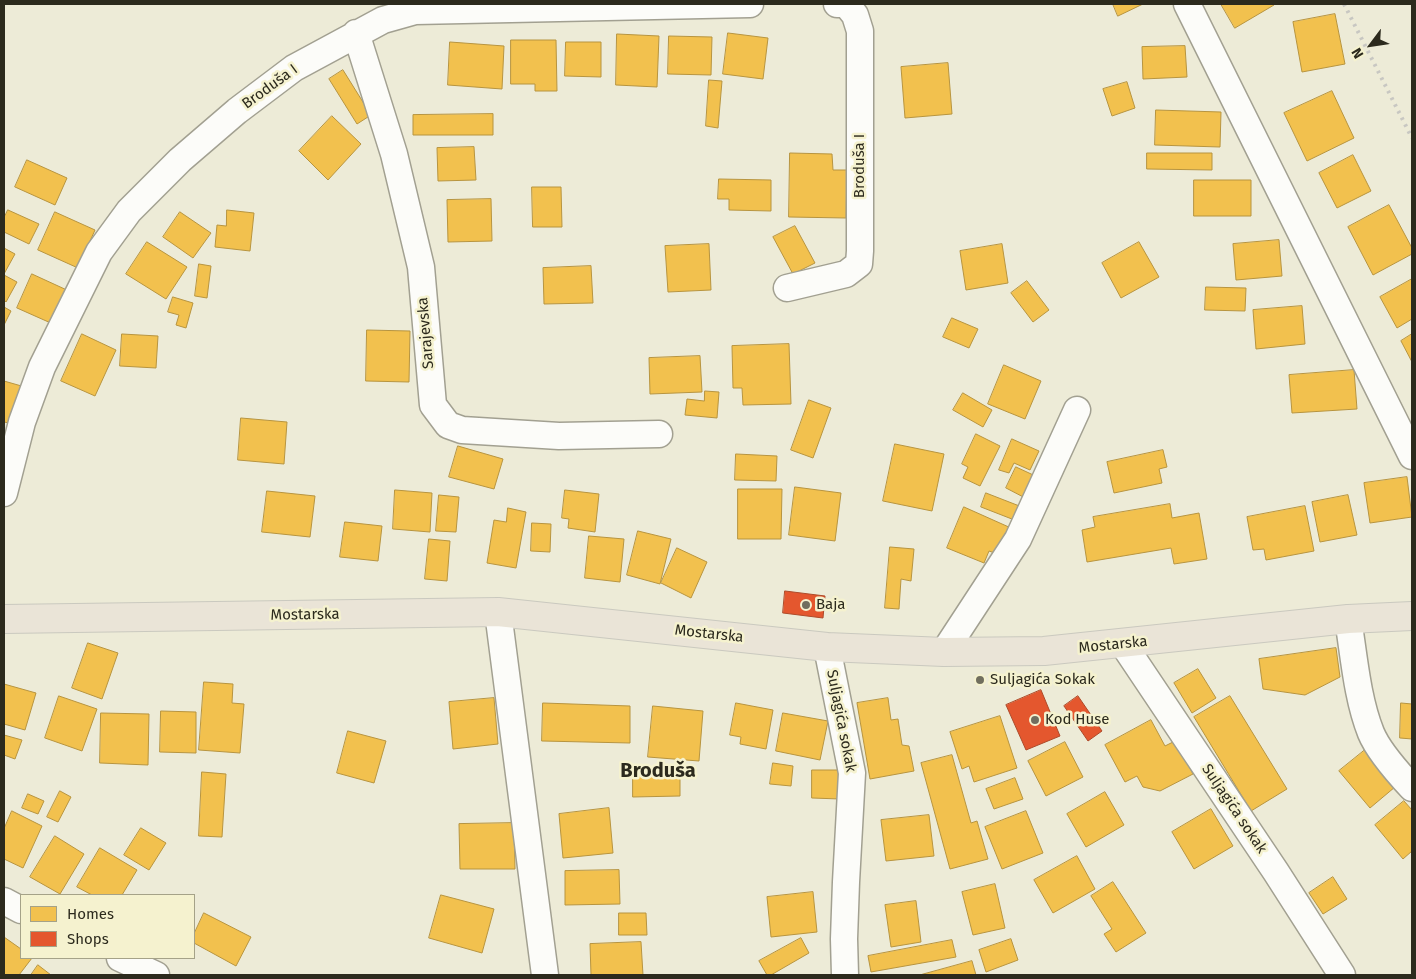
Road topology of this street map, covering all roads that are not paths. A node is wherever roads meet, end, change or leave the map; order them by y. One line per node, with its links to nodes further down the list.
1 (750, 4): 4 (street, Broduša I)
2 (837, 4): 5 (street, Broduša I)
3 (1187, 4): 8 (street)
4 (356, 33): 7 (street, Sarajevska); 9 (street, Broduša I)
5 (787, 288)
6 (1077, 410): 16 (street)
7 (659, 434)
8 (1412, 456)
9 (4, 493)
10 (498, 612): 12 (main road, Mostarska); 15 (main road, Mostarska); 22 (street)
11 (1412, 616): 13 (main road, Mostarska)
12 (4, 619)
13 (1348, 619): 14 (main road, Mostarska); 17 (street)
14 (1123, 644): 16 (main road, Mostarska); 24 (street, Suljagića sokak)
15 (826, 647): 16 (main road, Mostarska); 23 (street, Suljagića sokak)
16 (944, 652)
17 (1412, 788)
18 (4, 901): 19 (street)
19 (20, 909)
20 (122, 959): 21 (street)
21 (156, 975)
22 (545, 975)
23 (845, 975)
24 (1342, 975)

